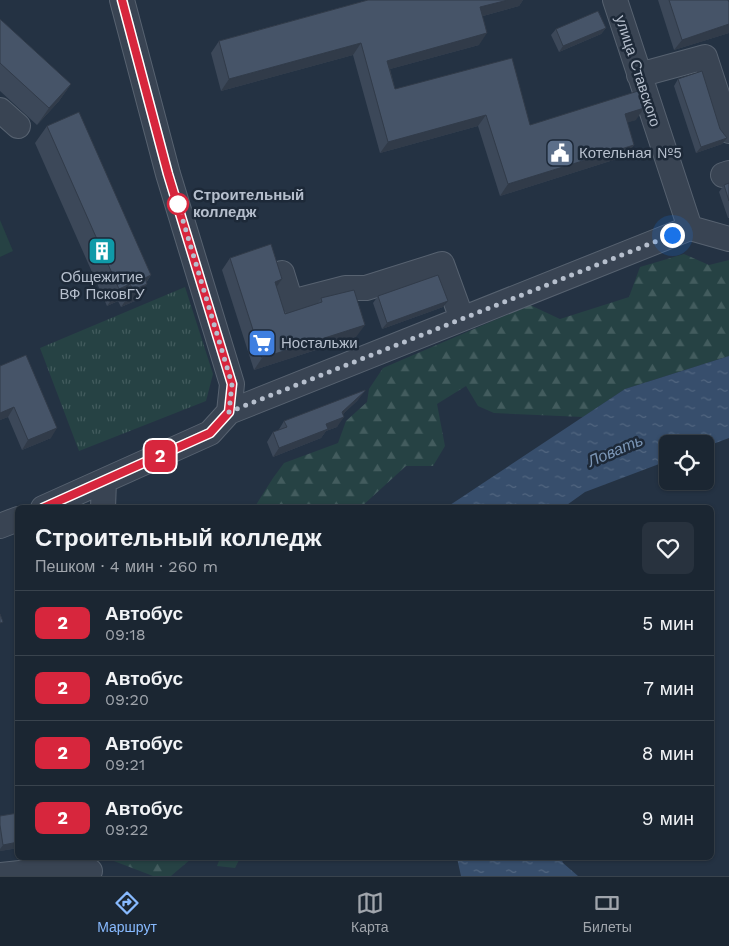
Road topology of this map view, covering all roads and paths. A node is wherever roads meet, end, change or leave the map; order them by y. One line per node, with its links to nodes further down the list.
1 (122, 0): 11 (street)
2 (615, 0): 3 (street, улица Ставского)
3 (640, 75): 6 (street); 7 (street, улица Ставского)
4 (0, 110): 5 (street)
5 (18, 126)
6 (729, 131)
7 (690, 228): 8 (street); 10 (street)
8 (729, 239)
9 (282, 273): 10 (street)
10 (462, 319): 11 (street)
11 (229, 412): 12 (street)
12 (104, 481): 13 (street); 14 (street)
13 (50, 505)
14 (103, 505)
15 (15, 520): 16 (street)
16 (0, 526)
17 (90, 868): 18 (street)
18 (0, 875)

